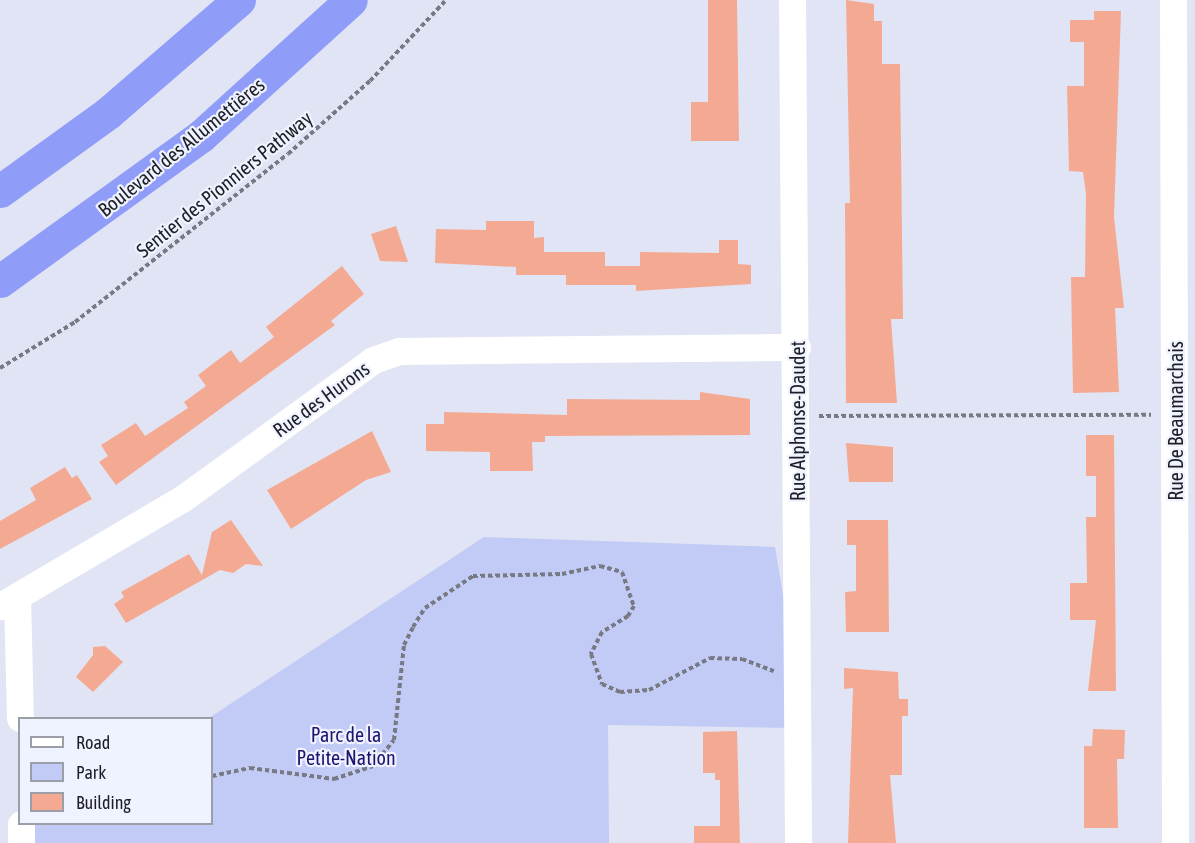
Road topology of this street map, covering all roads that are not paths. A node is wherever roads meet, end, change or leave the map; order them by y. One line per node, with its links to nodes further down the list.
1 (239, 0): 5 (highway)
2 (351, 0): 6 (highway, Boulevard des Allumettières)
3 (792, 0): 7 (street, Rue Alphonse-Daudet)
4 (1173, 0): 13 (street, Rue De Beaumarchais)
5 (0, 191)
6 (0, 281)
7 (797, 347): 8 (street, Rue des Hurons); 12 (street, Rue Alphonse-Daudet)
8 (9, 601): 9 (street)
9 (20, 717)
10 (21, 825): 11 (street)
11 (21, 843)
12 (798, 843)
13 (1175, 843)

